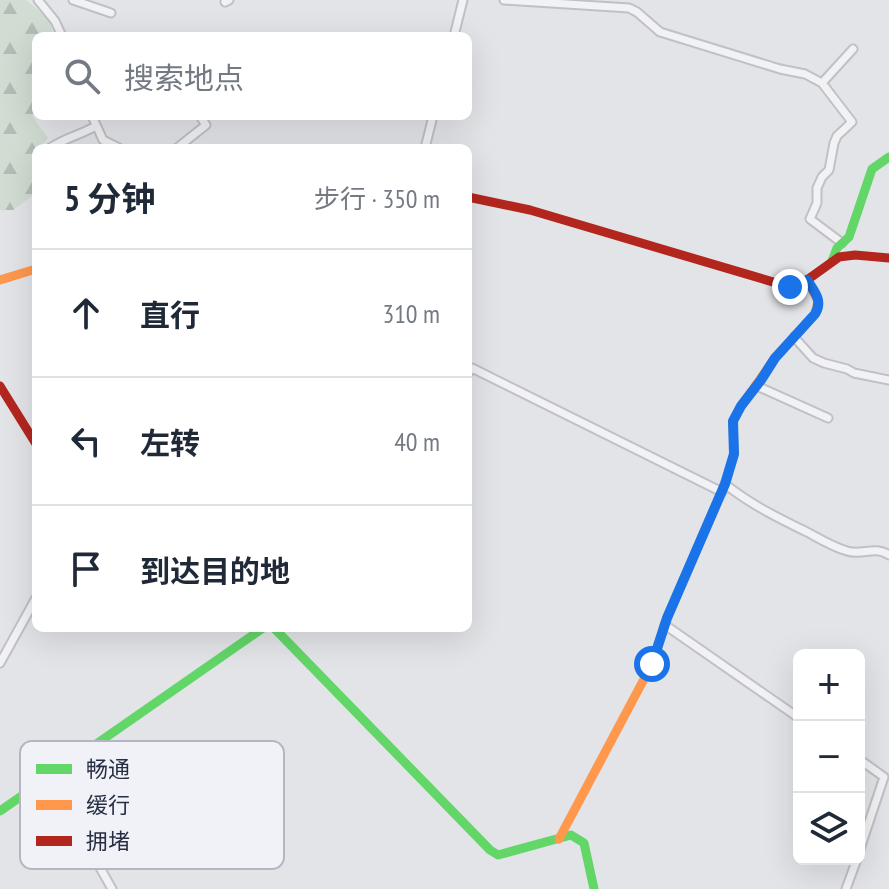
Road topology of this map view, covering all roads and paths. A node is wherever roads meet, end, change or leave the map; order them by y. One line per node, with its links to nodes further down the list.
1 (38, 0): 6 (street)
2 (73, 0): 5 (street)
3 (463, 0): 7 (street)
4 (504, 0): 9 (street)
5 (111, 13)
6 (60, 32)
7 (455, 32)
8 (853, 49): 9 (street)
9 (822, 83): 20 (street)
10 (94, 120): 13 (street)
11 (203, 120): 16 (street)
12 (432, 120): 17 (street)
13 (96, 126): 14 (street); 15 (street)
14 (56, 144)
15 (111, 144)
16 (182, 144)
17 (426, 144)
18 (889, 157): 20 (street)
19 (472, 198): 25 (street)
20 (842, 243): 22 (street)
21 (889, 258): 22 (street)
22 (831, 264): 25 (street)
23 (32, 270): 24 (street)
24 (0, 280)
25 (807, 280): 26 (street)
26 (794, 337): 28 (street); 30 (street)
27 (472, 368): 33 (street)
28 (889, 380)
29 (0, 386): 32 (street)
30 (757, 386): 31 (street); 33 (street)
31 (828, 418)
32 (32, 438)
33 (724, 488): 34 (street); 36 (street)
34 (889, 555)
35 (32, 605): 39 (street)
36 (665, 625): 40 (street); 47 (street)
37 (257, 632): 41 (street)
38 (278, 632): 47 (street)
39 (0, 663)
40 (793, 714)
41 (101, 741)
42 (865, 763): 43 (street)
43 (886, 779): 46 (street)
44 (20, 797): 45 (street)
45 (0, 811)
46 (865, 836)
47 (559, 839): 51 (street)
48 (855, 865): 52 (street)
49 (101, 869): 50 (street)
50 (112, 889)
51 (594, 889)
52 (846, 889)

